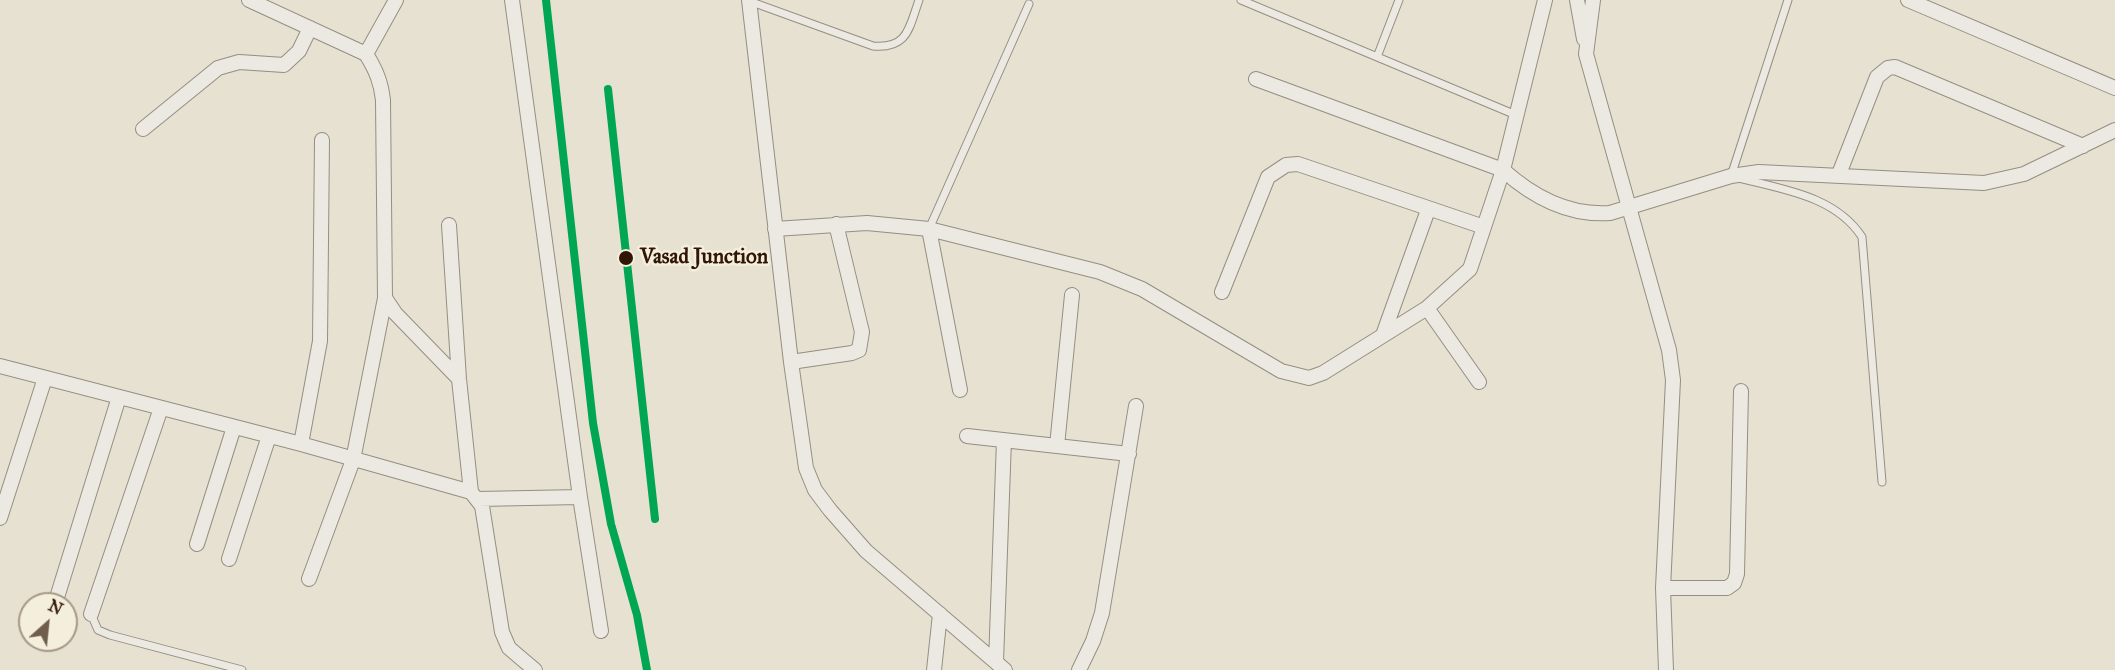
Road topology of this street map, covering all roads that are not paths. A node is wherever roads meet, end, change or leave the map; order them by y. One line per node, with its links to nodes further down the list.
1 (249, 0): 14 (street)
2 (396, 0): 15 (street)
3 (512, 0): 60 (street)
4 (919, 0): 12 (lane)
5 (1240, 0): 17 (lane)
6 (1399, 0): 17 (lane)
7 (1545, 0): 20 (street)
8 (1577, 0): 16 (street)
9 (1593, 0): 16 (street)
10 (1788, 0): 27 (lane)
11 (1908, 0): 19 (street)
12 (749, 1): 33 (street)
13 (1029, 4): 34 (lane)
14 (310, 28): 15 (street); 21 (street)
15 (366, 54): 37 (street)
16 (1586, 54): 28 (street)
17 (1377, 57): 20 (lane)
18 (1256, 79): 25 (street)
19 (2115, 88)
20 (1516, 115): 25 (street)
21 (143, 129)
22 (2115, 130): 24 (street)
23 (322, 140): 54 (street)
24 (2083, 146): 26 (street); 26 (street)
25 (1503, 170): 28 (street); 32 (street)
26 (1839, 174): 27 (street)
27 (1731, 176): 28 (street); 58 (lane)
28 (1629, 206): 65 (street)
29 (1428, 210): 32 (street); 35 (street); 39 (street)
30 (836, 224): 33 (street); 34 (street); 40 (street)
31 (449, 225): 43 (street)
32 (1484, 227): 38 (street)
33 (775, 229): 40 (street)
34 (929, 229): 39 (street); 45 (street)
35 (1222, 292)
36 (1072, 295): 55 (street)
37 (385, 298): 43 (street); 57 (street)
38 (1427, 309): 39 (street); 44 (street)
39 (1383, 334)
40 (791, 362): 68 (street)
41 (0, 366): 42 (street)
42 (45, 378): 47 (street); 61 (street)
43 (459, 379): 59 (street)
44 (1479, 382)
45 (960, 390)
46 (1741, 392): 65 (street)
47 (119, 397): 49 (street); 66 (street)
48 (1136, 406): 56 (street)
49 (161, 408): 50 (street); 67 (street)
50 (234, 427): 51 (street); 62 (street)
51 (269, 436): 54 (street); 63 (street)
52 (967, 436): 53 (street)
53 (1004, 440): 55 (street); 70 (street)
54 (301, 444): 57 (street)
55 (1057, 446): 56 (street)
56 (1129, 454): 74 (street)
57 (353, 460): 59 (street); 64 (street)
58 (1882, 482)
59 (474, 496): 60 (street); 72 (street)
60 (580, 497): 69 (street)
61 (0, 518)
62 (197, 544)
63 (229, 559)
64 (309, 579)
65 (1664, 588): 75 (street)
66 (59, 592)
67 (91, 614): 71 (lane)
68 (940, 614): 70 (street); 73 (street)
69 (602, 631)
70 (1001, 666)
71 (242, 670)
72 (535, 670)
73 (934, 670)
74 (1079, 670)
75 (1666, 670)

